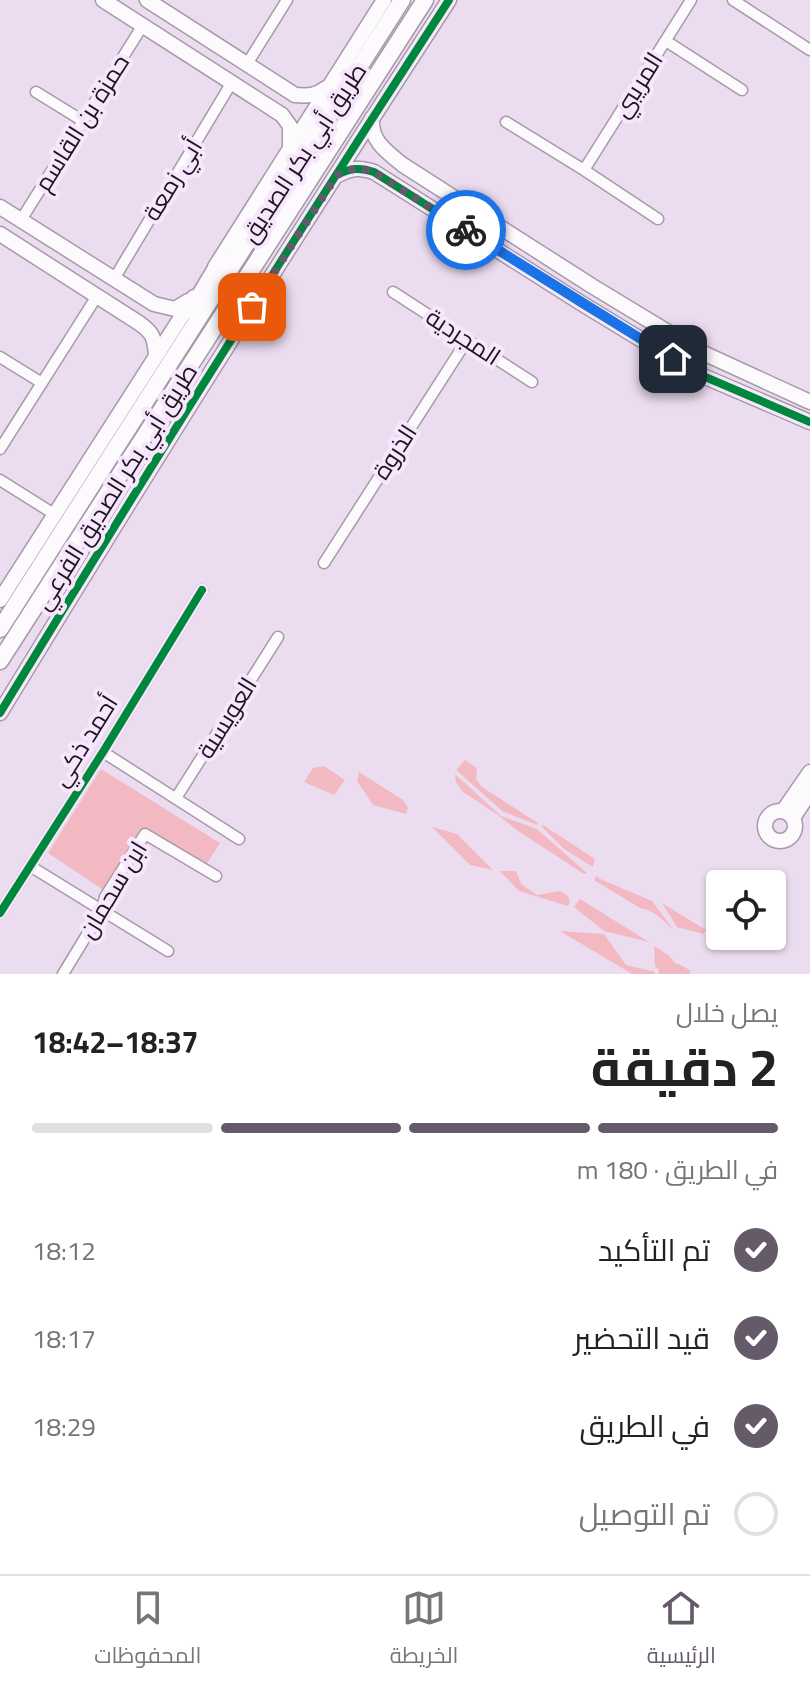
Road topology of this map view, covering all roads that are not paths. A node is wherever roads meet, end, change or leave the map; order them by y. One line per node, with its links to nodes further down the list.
1 (103, 0): 10 (street)
2 (147, 0): 13 (street)
3 (287, 0): 13 (street)
4 (384, 0): 16 (street, طريق أبي بكر الصديق الفرعي)
5 (402, 0): 50 (main road, طريق أبي بكر الصديق)
6 (425, 0): 57 (main road, طريق أبي بكر الصديق)
7 (449, 0): 20 (street, طريق أبي بكر الصديق الفرعي)
8 (691, 0): 11 (street, المريبي)
9 (733, 0): 12 (street)
10 (143, 25): 15 (street); 21 (street, حمزة بن القاسم)
11 (666, 41): 17 (street); 25 (street, المريبي)
12 (810, 50)
13 (247, 64): 14 (street)
14 (262, 74): 16 (street); 19 (street)
15 (232, 82): 19 (street); 33 (street, أبي زمعة)
16 (329, 85): 23 (street, طريق أبي بكر الصديق الفرعي)
17 (742, 90)
18 (36, 92): 21 (street)
19 (251, 94): 23 (street)
20 (373, 116): 24 (street); 26 (street, طريق أبي بكر الصديق الفرعي)
21 (83, 121): 30 (street, حمزة بن القاسم)
22 (506, 122): 25 (street)
23 (290, 147): 32 (street, طريق أبي بكر الصديق الفرعي)
24 (403, 165): 27 (street); 34 (street)
25 (584, 170): 29 (street)
26 (337, 175): 27 (street); 58 (street, طريق أبي بكر الصديق الفرعي)
27 (389, 182): 39 (street)
28 (0, 207): 30 (street)
29 (658, 219)
30 (21, 220): 33 (street)
31 (0, 234): 36 (street)
32 (221, 260): 38 (street, طريق أبي بكر الصديق الفرعي); 50 (main road)
33 (114, 279): 37 (street)
34 (592, 286): 39 (street); 46 (street)
35 (393, 292): 41 (street, المجردية)
36 (97, 296): 40 (street); 45 (street)
37 (143, 298): 38 (street); 40 (street)
38 (192, 299): 42 (street, طريق أبي بكر الصديق الفرعي)
39 (581, 303): 47 (street)
40 (129, 315): 42 (street)
41 (467, 340): 44 (street, المجردية); 52 (street, الذروة)
42 (156, 354): 51 (street, طريق أبي بكر الصديق الفرعي)
43 (0, 357): 45 (street)
44 (532, 382)
45 (42, 383): 48 (street)
46 (810, 402)
47 (810, 422)
48 (0, 448)
49 (0, 480): 51 (street)
50 (79, 505): 55 (main road, طريق أبي بكر الصديق)
51 (54, 514): 54 (street, طريق أبي بكر الصديق الفرعي)
52 (324, 563)
53 (202, 590): 59 (street, أحمد ذكي)
54 (0, 600)
55 (0, 629)
56 (278, 637): 62 (street, العويسية)
57 (0, 661)
58 (0, 713)
59 (103, 752): 62 (street); 64 (street, أحمد ذكي)
60 (810, 772): 61 (street)
61 (810, 792)
62 (176, 798): 63 (street)
63 (239, 839)
64 (30, 866): 66 (street); 67 (street, أحمد ذكي)
65 (216, 876): 66 (street, ابن سحمان)
66 (102, 910): 68 (street); 69 (street, ابن سحمان)
67 (0, 913)
68 (168, 951)
69 (63, 974)

